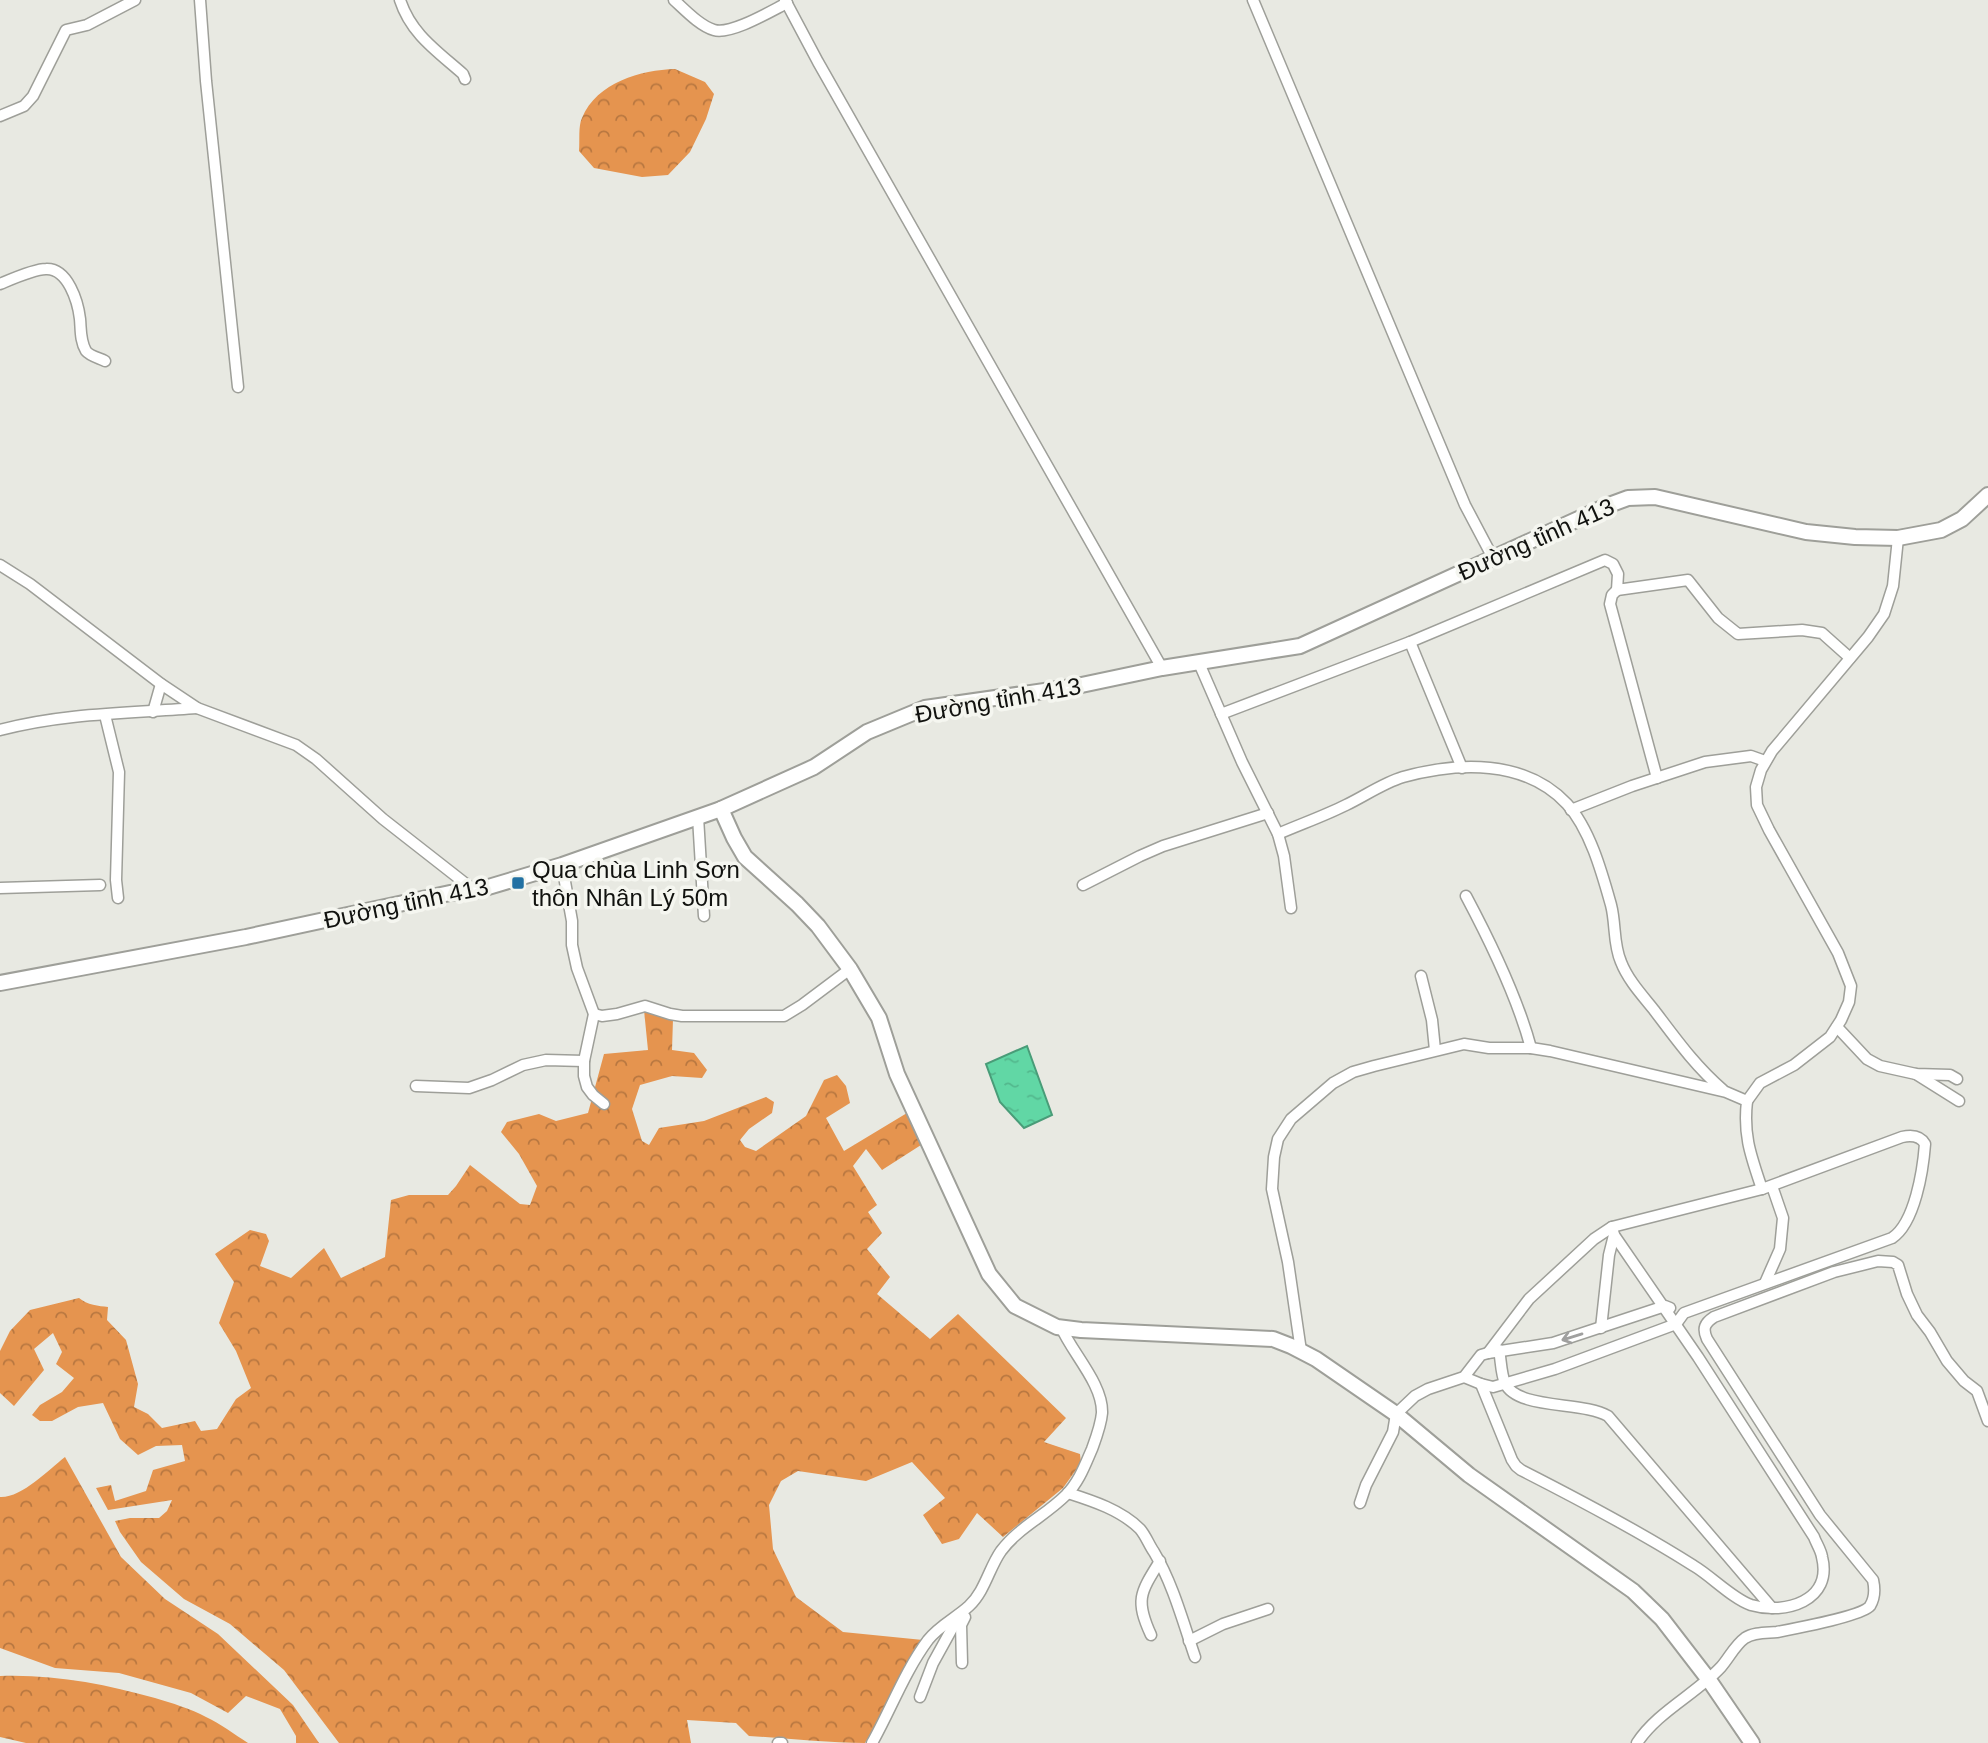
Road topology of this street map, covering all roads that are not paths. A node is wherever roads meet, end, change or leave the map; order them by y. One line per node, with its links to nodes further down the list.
1 (135, 0): 8 (street)
2 (200, 0): 11 (street)
3 (400, 0): 7 (street)
4 (674, 0): 6 (street)
5 (1253, 0): 14 (street)
6 (786, 2): 20 (street)
7 (465, 79)
8 (0, 116)
9 (0, 284): 10 (street)
10 (105, 361)
11 (238, 387)
12 (1988, 495): 13 (main road, Đường tỉnh 413)
13 (1898, 538): 14 (main road, Đường tỉnh 413); 18 (street)
14 (1493, 558): 19 (main road, Đường tỉnh 413)
15 (0, 565): 21 (street)
16 (1617, 590): 17 (street); 18 (street); 29 (street)
17 (1410, 642): 24 (street); 28 (street)
18 (1850, 658): 27 (street)
19 (1199, 663): 20 (main road, Đường tỉnh 413); 24 (street)
20 (1162, 668): 30 (main road, Đường tỉnh 413)
21 (161, 684): 22 (street); 23 (street)
22 (197, 708): 23 (street); 39 (street)
23 (153, 712): 25 (street)
24 (1221, 713): 32 (street)
25 (106, 715): 26 (street); 41 (street)
26 (0, 730)
27 (1765, 761): 29 (street); 48 (street)
28 (1462, 768): 31 (street); 34 (street)
29 (1657, 778): 31 (street)
30 (720, 809): 33 (main road, Đường tỉnh 413); 44 (main road)
31 (1572, 810): 55 (street)
32 (1268, 813): 34 (street); 37 (street)
33 (698, 817): 35 (main road, Đường tỉnh 413); 43 (street)
34 (1278, 834): 42 (street)
35 (562, 865): 39 (main road, Đường tỉnh 413); 47 (street)
36 (100, 885): 38 (street)
37 (1083, 885)
38 (0, 888)
39 (475, 891): 46 (main road, Đường tỉnh 413)
40 (1466, 896): 49 (street)
41 (118, 898)
42 (1291, 908)
43 (704, 916)
44 (850, 969): 47 (street); 65 (main road)
45 (1421, 976): 50 (street)
46 (0, 983)
47 (594, 1014): 51 (street)
48 (1837, 1027): 52 (street); 56 (street)
49 (1531, 1048): 50 (street); 55 (street)
50 (1435, 1051): 67 (street)
51 (584, 1061): 54 (street); 58 (street)
52 (1916, 1074): 53 (street); 57 (street)
53 (1957, 1079)
54 (416, 1086)
55 (1726, 1093): 56 (street)
56 (1747, 1101): 59 (street)
57 (1959, 1101)
58 (604, 1104)
59 (1767, 1188): 60 (street); 61 (street); 61 (street)
60 (1613, 1231): 62 (street); 66 (street); 68 (street)
61 (1765, 1283): 63 (street)
62 (1665, 1306): 63 (street); 64 (street); 66 (street)
63 (1684, 1312): 64 (street)
64 (1676, 1324): 70 (street); 78 (street)
65 (1060, 1327): 67 (main road); 74 (street)
66 (1601, 1328): 68 (street, one-way to 68)
67 (1301, 1351): 72 (main road)
68 (1494, 1351): 69 (street); 70 (street)
69 (1464, 1377): 71 (street); 72 (street)
70 (1505, 1383): 71 (street); 78 (street)
71 (1480, 1384): 78 (street)
72 (1396, 1414): 75 (street); 85 (main road)
73 (1988, 1421): 85 (street)
74 (1068, 1493): 76 (street); 77 (street)
75 (1360, 1503)
76 (1160, 1561): 81 (street); 82 (street)
77 (969, 1606): 80 (street); 84 (street)
78 (1772, 1608)
79 (1268, 1609): 82 (street)
80 (960, 1614): 86 (street); 87 (street)
81 (1151, 1635)
82 (1189, 1640): 83 (street)
83 (1195, 1657)
84 (962, 1663)
85 (1709, 1680): 88 (street); 89 (main road)
86 (920, 1697)
87 (872, 1743)
88 (1637, 1743)
89 (1752, 1743)

